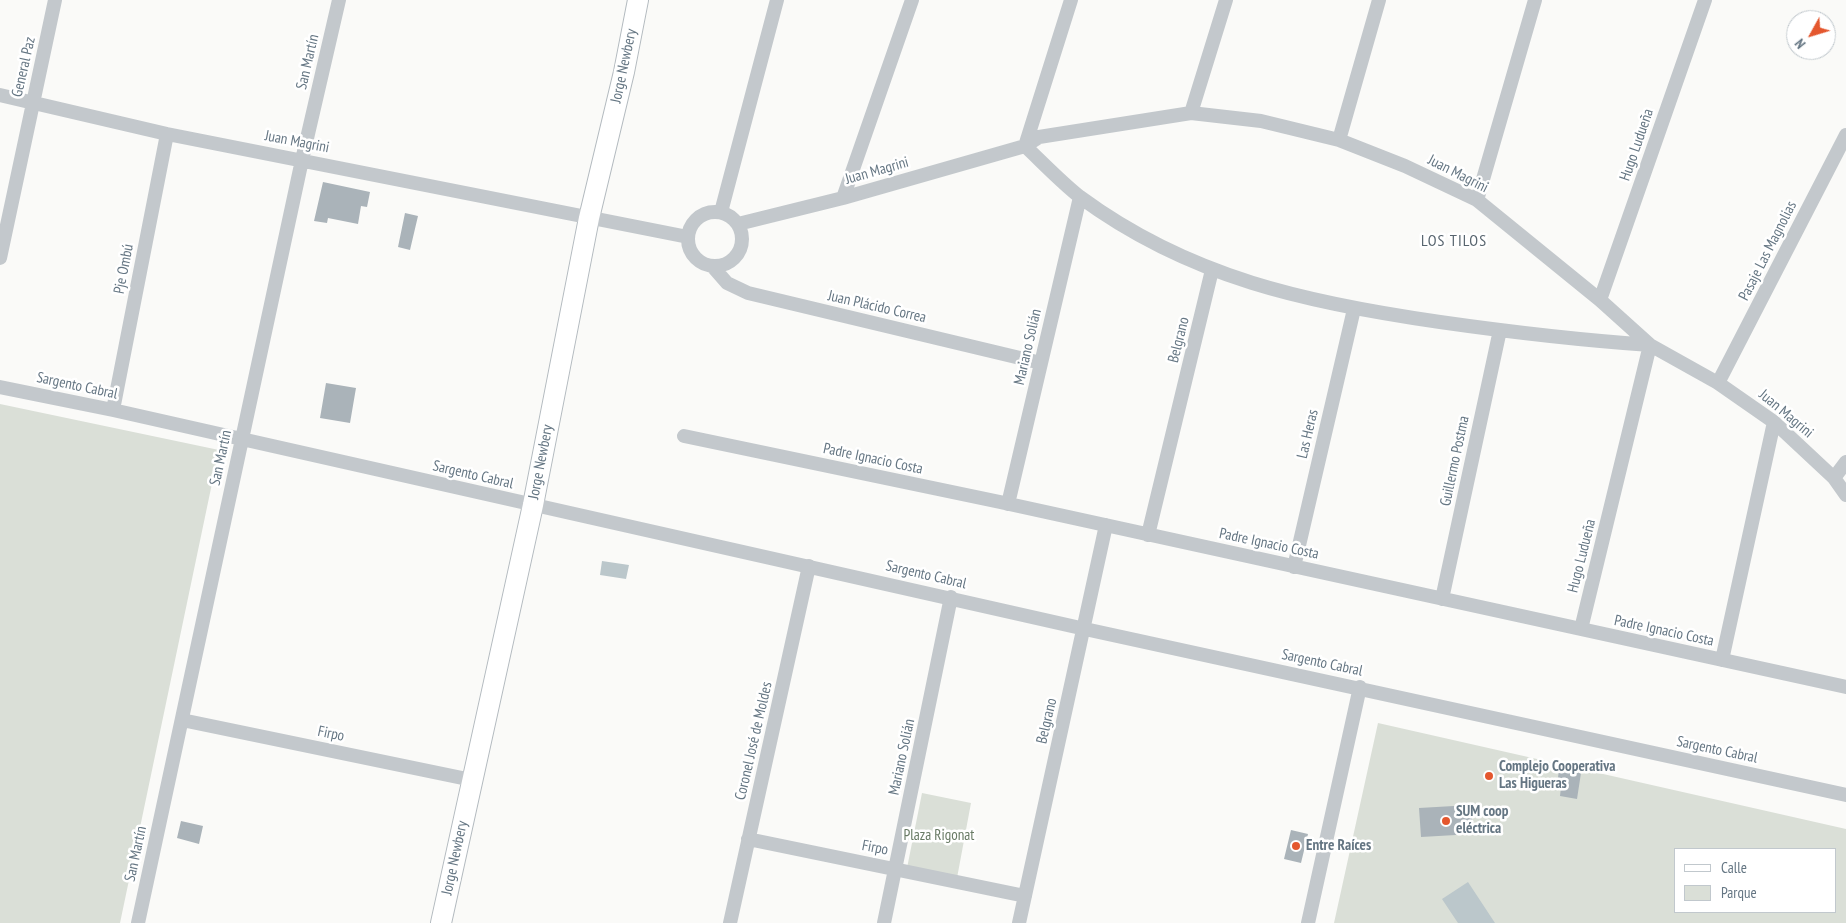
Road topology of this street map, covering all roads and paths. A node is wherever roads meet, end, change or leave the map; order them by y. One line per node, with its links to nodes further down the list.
1 (55, 0): 12 (street, General Paz)
2 (339, 0): 18 (street, San Martín)
3 (638, 0): 23 (main road, Jorge Newbery)
4 (777, 0): 22 (street)
5 (912, 0): 20 (street)
6 (1071, 0): 17 (street)
7 (1226, 0): 13 (street)
8 (1379, 0): 16 (street)
9 (1535, 0): 21 (street)
10 (1705, 0): 29 (street, Hugo Ludueña)
11 (0, 96): 12 (street, Juan Magrini)
12 (32, 102): 14 (street, Juan Magrini); 26 (street, General Paz)
13 (1191, 113): 16 (street, Juan Magrini); 17 (street, Juan Magrini)
14 (167, 134): 18 (street, Juan Magrini); 36 (street, Pje Ombú)
15 (1846, 135): 34 (street, Pasaje Las Magnolias)
16 (1339, 140): 21 (street, Juan Magrini)
17 (1025, 146): 19 (street); 20 (street, Juan Magrini)
18 (302, 160): 23 (street, Juan Magrini); 39 (street, San Martín)
19 (1080, 196): 28 (street); 33 (street, Mariano Solián)
20 (843, 198): 24 (street, Juan Magrini)
21 (1477, 200): 29 (street, Juan Magrini)
22 (721, 212): 24 (street); 25 (street)
23 (589, 218): 25 (street, Juan Magrini); 44 (main road, Jorge Newbery)
24 (738, 224): 27 (street)
25 (688, 237): 27 (street)
26 (0, 258)
27 (713, 267): 33 (street, Juan Plácido Correa)
28 (1212, 270): 30 (street); 46 (street, Belgrano)
29 (1600, 300): 32 (street, Juan Magrini)
30 (1354, 309): 31 (street); 48 (street, Las Heras)
31 (1500, 330): 32 (street); 50 (street, Guillermo Postma)
32 (1650, 345): 34 (street, Juan Magrini); 52 (street, Hugo Ludueña)
33 (1041, 363): 43 (street, Mariano Solián)
34 (1718, 383): 37 (street, Juan Magrini)
35 (0, 387): 36 (street, Sargento Cabral)
36 (113, 410): 39 (street, Sargento Cabral)
37 (1774, 422): 41 (street, Juan Magrini); 53 (street)
38 (684, 436): 43 (street, Padre Ignacio Costa)
39 (242, 439): 44 (street, Sargento Cabral); 56 (street, San Martín)
40 (1846, 462): 41 (street)
41 (1834, 478): 42 (street, Juan Magrini)
42 (1846, 495)
43 (1008, 504): 45 (street, Padre Ignacio Costa)
44 (533, 505): 47 (street, Sargento Cabral); 57 (main road, Jorge Newbery)
45 (1106, 526): 46 (street, Padre Ignacio Costa); 51 (street, Belgrano)
46 (1148, 535): 48 (street, Padre Ignacio Costa)
47 (809, 566): 49 (street, Sargento Cabral); 59 (street, Coronel José de Moldes)
48 (1294, 566): 50 (street, Padre Ignacio Costa)
49 (951, 597): 51 (street, Sargento Cabral); 60 (street, Mariano Solián)
50 (1442, 599): 52 (street, Padre Ignacio Costa)
51 (1084, 629): 55 (street, Sargento Cabral); 61 (street, Belgrano)
52 (1581, 629): 53 (street, Padre Ignacio Costa)
53 (1722, 660): 54 (street, Padre Ignacio Costa)
54 (1846, 687)
55 (1360, 688): 58 (street, Sargento Cabral); 67 (street)
56 (182, 720): 57 (street, Firpo); 62 (street, San Martín)
57 (472, 780): 63 (main road, Jorge Newbery)
58 (1846, 795)
59 (748, 839): 60 (street, Firpo); 64 (street, Coronel José de Moldes)
60 (895, 868): 61 (street, Firpo); 65 (street, Mariano Solián)
61 (1025, 896): 66 (street, Belgrano)
62 (138, 923)
63 (441, 923)
64 (730, 923)
65 (884, 923)
66 (1019, 923)
67 (1308, 923)

